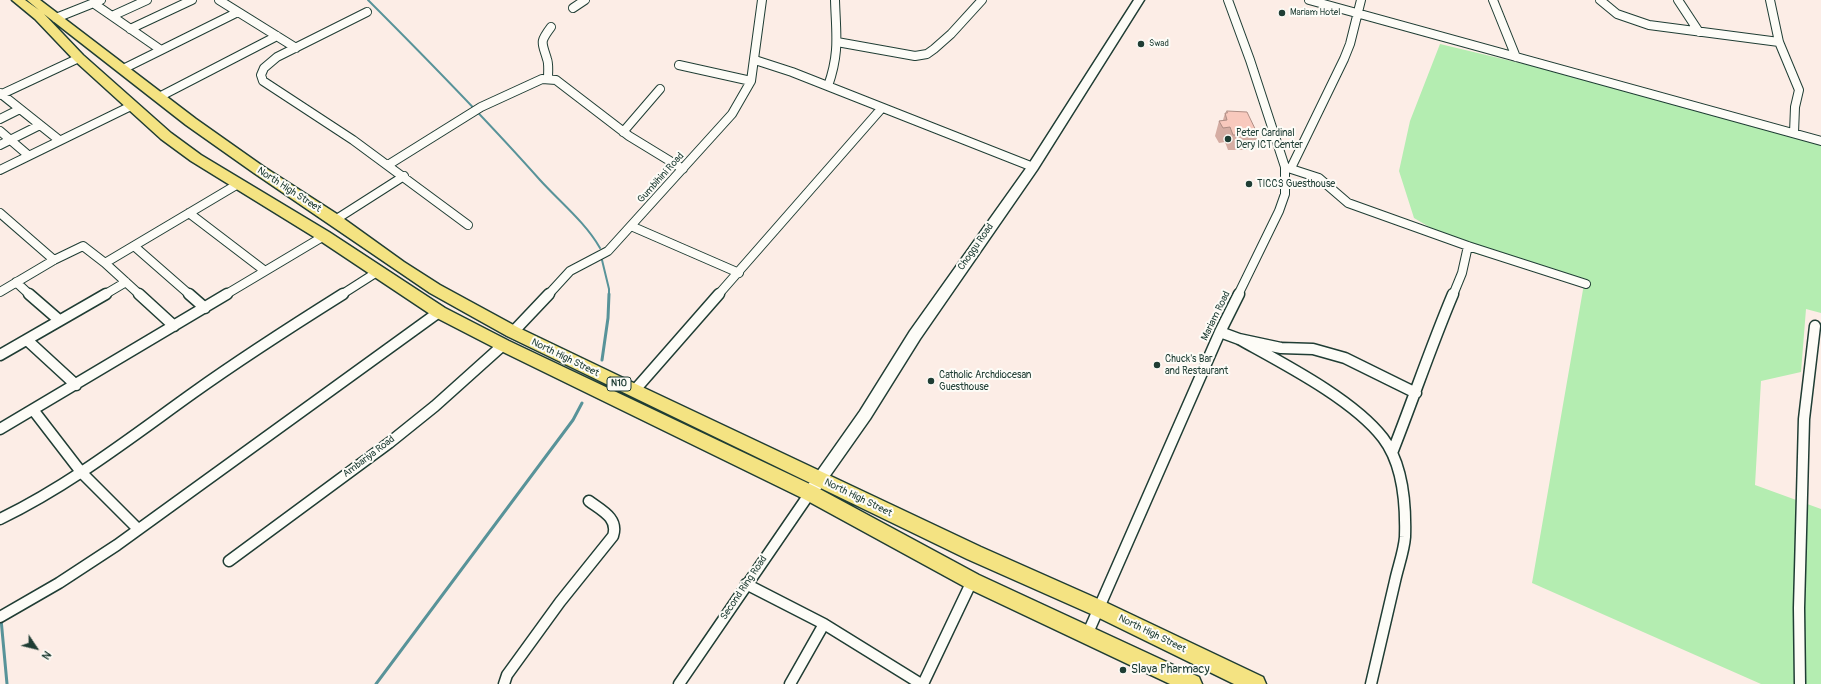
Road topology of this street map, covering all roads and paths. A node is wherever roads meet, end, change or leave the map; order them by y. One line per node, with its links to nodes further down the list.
1 (18, 0): 35 (highway, North High Street / N10)
2 (33, 0): 25 (highway, North High Street / N10)
3 (101, 0): 19 (street)
4 (147, 0): 24 (street)
5 (192, 0): 27 (street)
6 (219, 0): 21 (street)
7 (585, 0): 20 (street)
8 (762, 0): 36 (street, Gumbihini Road)
9 (835, 0): 30 (street)
10 (982, 0): 30 (street)
11 (1139, 0): 63 (main road, Choggu Road)
12 (1228, 0): 64 (street, Mariam Road)
13 (1309, 0): 23 (street)
14 (1361, 0): 23 (street)
15 (1493, 0): 34 (street)
16 (1600, 0): 28 (street)
17 (1678, 0): 28 (street)
18 (1770, 0): 31 (street)
19 (93, 4): 24 (street); 25 (street)
20 (573, 8)
21 (238, 12): 29 (street); 33 (street)
22 (367, 12): 32 (street)
23 (1358, 14): 34 (street); 64 (street)
24 (112, 16): 27 (street)
25 (56, 18): 38 (highway, North High Street / N10)
26 (551, 27): 39 (street)
27 (130, 29): 33 (street)
28 (1699, 32): 31 (street)
29 (276, 36): 32 (street); 44 (street)
30 (837, 42): 41 (street)
31 (1779, 42): 53 (street)
32 (296, 48): 62 (street)
33 (161, 50): 38 (street)
34 (1516, 57): 53 (street)
35 (79, 58): 43 (street); 45 (highway, North High Street / N10)
36 (755, 60): 40 (street, Gumbihini Road); 41 (street)
37 (679, 66): 40 (street)
38 (123, 69): 44 (highway, North High Street / N10)
39 (548, 78): 52 (street); 62 (street)
40 (751, 82): 65 (street, Gumbihini Road)
41 (828, 86): 46 (street)
42 (660, 89): 52 (street)
43 (0, 94): 47 (street)
44 (159, 97): 49 (highway, North High Street / N10)
45 (131, 106): 54 (highway, North High Street / N10); 56 (street)
46 (881, 108): 63 (street); 83 (street)
47 (20, 109): 48 (street); 50 (street)
48 (0, 119)
49 (191, 122): 54 (highway); 58 (highway, North High Street / N10)
50 (40, 125): 55 (street); 56 (street)
51 (0, 131): 55 (street)
52 (623, 132): 65 (street)
53 (1794, 133): 57 (street)
54 (166, 136): 61 (highway, North High Street / N10)
55 (11, 140): 59 (street); 60 (street)
56 (59, 140): 60 (street)
57 (1821, 141)
58 (221, 143): 61 (highway); 72 (highway, North High Street / N10)
59 (0, 145)
60 (28, 155): 66 (street)
61 (196, 158): 68 (highway, North High Street / N10)
62 (388, 164): 67 (street)
63 (1033, 167): 106 (main road, Choggu Road)
64 (1288, 168): 78 (street); 94 (street, Mariam Road)
65 (683, 169): 75 (street, Gumbihini Road)
66 (0, 170)
67 (404, 176): 72 (street); 74 (street)
68 (238, 184): 70 (street); 76 (highway, North High Street / N10)
69 (0, 213): 71 (street)
70 (189, 213): 77 (street); 81 (street)
71 (8, 220): 73 (street); 79 (street)
72 (335, 220): 93 (highway, North High Street / N10)
73 (0, 224)
74 (468, 225)
75 (631, 226): 83 (street); 93 (street, Gumbihini Road)
76 (324, 236): 81 (street); 82 (highway, North High Street / N10)
77 (134, 246): 80 (street); 88 (street)
78 (1468, 246): 86 (street); 101 (street)
79 (54, 260): 80 (street); 84 (street)
80 (105, 263): 85 (street)
81 (265, 271): 88 (street)
82 (377, 272): 89 (highway, North High Street / N10); 105 (street)
83 (739, 273): 100 (street)
84 (16, 282): 87 (street); 90 (street)
85 (126, 282): 90 (street); 91 (street)
86 (1586, 284)
87 (0, 292)
88 (204, 308): 91 (street)
89 (439, 312): 97 (highway, North High Street / N10); 110 (street)
90 (59, 320): 95 (street)
91 (174, 326): 99 (street)
92 (1815, 326): 125 (street)
93 (513, 332): 100 (highway, North High Street / N10)
94 (1220, 332): 96 (street); 114 (street, Mariam Road)
95 (27, 340): 98 (street); 99 (street)
96 (1239, 340): 101 (street); 104 (street)
97 (503, 345): 107 (highway, North High Street / N10); 111 (street, Ambariya Road)
98 (0, 355)
99 (76, 385): 102 (street)
100 (634, 391): 106 (highway, North High Street / N10)
101 (1416, 393): 104 (street)
102 (34, 411): 103 (street); 105 (street)
103 (0, 429)
104 (1392, 453): 124 (street)
105 (81, 472): 109 (street); 110 (street)
106 (820, 480): 107 (main road, Choggu Road); 114 (highway, North High Street / N10)
107 (810, 493): 112 (highway, North High Street / N10); 113 (street, Second Ring Road)
108 (589, 502): 118 (street)
109 (0, 519)
110 (138, 530): 115 (street)
111 (229, 561)
112 (972, 581): 117 (highway, North High Street / N10); 121 (street)
113 (746, 584): 116 (street); 119 (street, Second Ring Road)
114 (1098, 608): 117 (street, Mariam Road); 123 (highway, North High Street / N10)
115 (0, 617)
116 (824, 624): 120 (street); 121 (street)
117 (1087, 635): 122 (highway, North High Street / N10)
118 (504, 684)
119 (679, 684)
120 (790, 684)
121 (922, 684)
122 (1192, 684)
123 (1256, 684)
124 (1371, 684)
125 (1800, 684)

